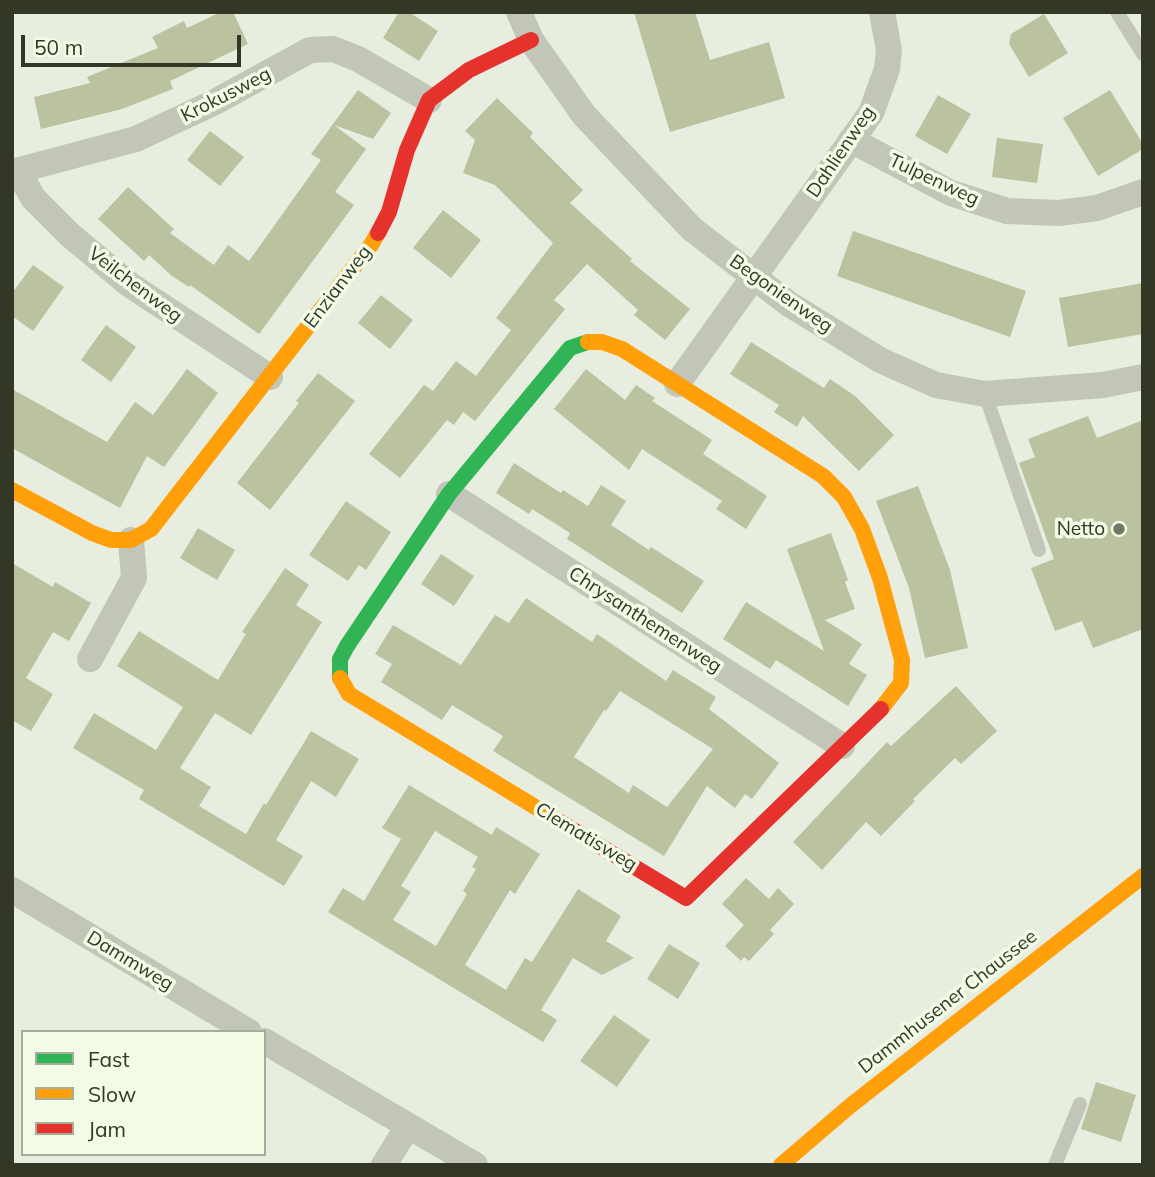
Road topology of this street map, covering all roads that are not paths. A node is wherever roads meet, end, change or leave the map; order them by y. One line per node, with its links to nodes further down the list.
1 (519, 12): 4 (street, Begonienweg)
2 (882, 12): 7 (street, Dahlienweg)
3 (1117, 12): 5 (lane)
4 (531, 40): 6 (street); 10 (street, Begonienweg)
5 (1143, 54)
6 (429, 100): 8 (street, Krokusweg); 11 (street, Enzianweg)
7 (851, 140): 9 (street, Tulpenweg); 10 (street, Dahlienweg)
8 (16, 172): 11 (street, Veilchenweg)
9 (1143, 192)
10 (754, 278): 13 (street); 14 (street, Begonienweg)
11 (270, 377): 17 (street, Enzianweg)
12 (1143, 377): 14 (street, Begonienweg)
13 (677, 384): 16 (street, Clematisweg); 20 (street, Clematisweg)
14 (985, 394): 18 (lane)
15 (12, 489): 17 (street)
16 (449, 494): 20 (street, Chrysanthemenweg); 20 (street, Clematisweg)
17 (131, 540): 19 (street)
18 (1039, 550)
19 (90, 659)
20 (842, 746)
21 (1143, 876): 29 (street, Dammhusener Chaussee)
22 (12, 890): 23 (street, Dammweg)
23 (246, 1030)
24 (266, 1042): 26 (street)
25 (1080, 1104): 30 (lane)
26 (408, 1126): 27 (street); 28 (street)
27 (384, 1165)
28 (475, 1165)
29 (781, 1165)
30 (1055, 1165)

